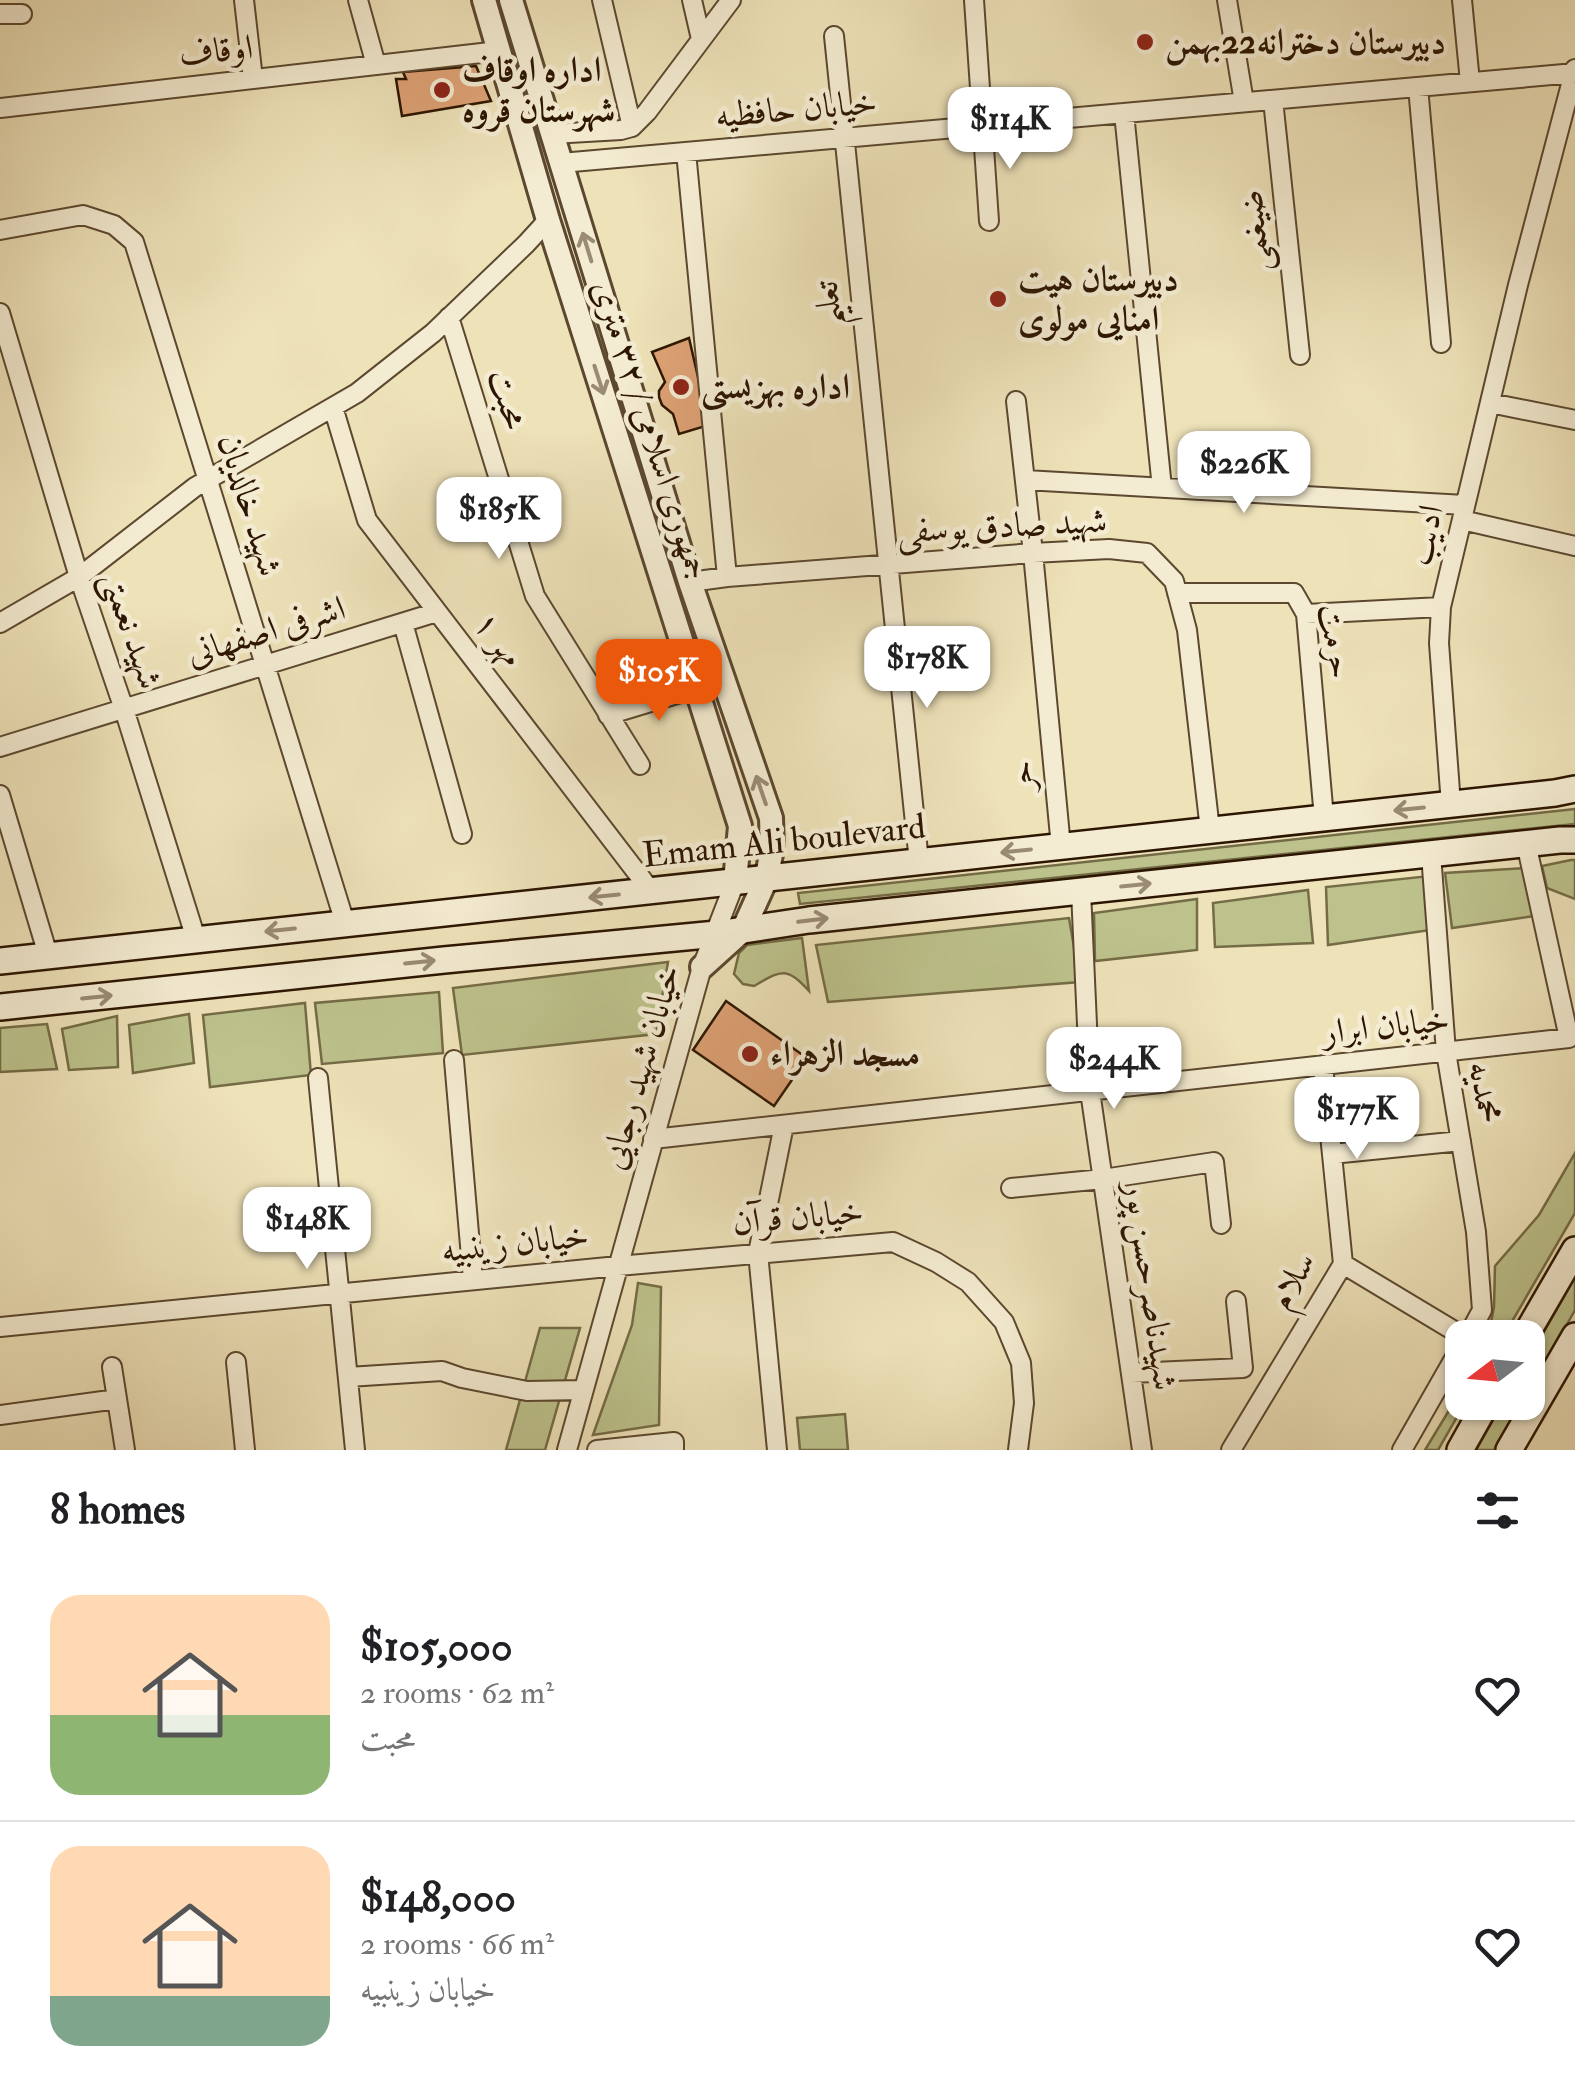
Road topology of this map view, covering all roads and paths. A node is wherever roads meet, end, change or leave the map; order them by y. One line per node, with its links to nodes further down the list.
1 (244, 0): 18 (street)
2 (358, 0): 16 (street)
3 (602, 0): 25 (street)
4 (692, 0): 14 (street)
5 (731, 0): 14 (street)
6 (974, 0): 26 (street)
7 (1228, 0): 22 (street)
8 (1462, 0): 19 (street)
9 (511, 1): 10 (street); 27 (street, جمهوری اسلامی / ۳۲ متری)
10 (485, 5): 15 (street, جمهوری اسلامی / ۳۲ متری)
11 (0, 14): 12 (street)
12 (22, 14)
13 (834, 36): 28 (street, تعلیم)
14 (701, 39): 25 (street)
15 (499, 51): 16 (street, اوقاف); 31 (street, جمهوری اسلامی / ۳۲ متری)
16 (376, 65): 18 (street, اوقاف)
17 (1574, 72): 19 (street, خیابان حافظیه); 40 (street, ادیب)
18 (253, 79): 23 (street, اوقاف)
19 (1470, 82): 20 (street, خیابان حافظیه)
20 (1418, 87): 21 (street, خیابان حافظیه); 37 (street)
21 (1273, 100): 22 (street, خیابان حافظیه); 38 (street, ضیغمی)
22 (1244, 102): 24 (street, خیابان حافظیه)
23 (0, 108)
24 (1124, 113): 26 (street, خیابان حافظیه); 45 (street)
25 (632, 126): 27 (street)
26 (984, 126): 28 (street, خیابان حافظیه); 32 (street)
27 (552, 134): 30 (street, جمهوری اسلامی / ۳۲ متری)
28 (844, 138): 29 (street, خیابان حافظیه); 49 (street, تعلیم)
29 (686, 152): 30 (street, خیابان حافظیه); 51 (street)
30 (561, 163): 52 (street, جمهوری اسلامی / ۳۲ متری, one-way to 30)
31 (548, 220): 35 (street); 60 (street, جمهوری اسلامی / ۳۲ متری, one-way to 60)
32 (989, 221)
33 (0, 230): 43 (street, شهید خالدیان)
34 (0, 312): 36 (street, شهید نعمتی)
35 (449, 317): 41 (street); 62 (street, محبت)
36 (4, 341): 50 (street, شهید نعمتی)
37 (1441, 343)
38 (1300, 355)
39 (1016, 401): 44 (street, حر)
40 (1490, 402): 42 (street); 46 (street, ادیب)
41 (333, 406): 43 (street); 55 (street, مهر ۱)
42 (1575, 420)
43 (208, 480): 50 (street); 59 (street, شهید خالدیان)
44 (1025, 480): 45 (street); 48 (street, حر)
45 (1162, 488): 46 (street)
46 (1463, 513): 47 (street); 54 (street, ادیب)
47 (1575, 546)
48 (1033, 554): 49 (street, شهید صادق یوسفی); 53 (street, شهید صادق یوسفی); 73 (street, حر)
49 (888, 566): 51 (street, شهید صادق یوسفی); 75 (street, تعلیم)
50 (79, 577): 57 (street); 61 (street, شهید نعمتی)
51 (727, 577): 52 (street, شهید صادق یوسفی)
52 (690, 582): 76 (street, جمهوری اسلامی / ۳۲ متری, one-way to 52)
53 (1177, 594): 56 (street, حرمت); 69 (street, شهید صادق یوسفی)
54 (1441, 606): 56 (street); 67 (street, ادیب)
55 (438, 612): 58 (street, اشرفی اصفهانی); 78 (street, مهر ۱)
56 (1306, 614): 68 (street, حرمت)
57 (0, 623)
58 (403, 623): 59 (street, اشرفی اصفهانی); 70 (street)
59 (265, 665): 61 (street, اشرفی اصفهانی); 80 (street, شهید خالدیان)
60 (697, 688): 62 (street); 77 (street, جمهوری اسلامی / ۳۲ متری)
61 (124, 708): 63 (street, اشرفی اصفهانی); 83 (street, شهید نعمتی)
62 (608, 715): 64 (street, محبت)
63 (0, 747)
64 (640, 765)
65 (1575, 789): 67 (main road, Emam Ali boulevard)
66 (0, 795): 84 (street)
67 (1451, 804): 68 (main road, Emam Ali boulevard, one-way to 68)
68 (1324, 818): 69 (main road, Emam Ali boulevard)
69 (1210, 830): 73 (main road, Emam Ali boulevard)
70 (462, 834)
71 (1575, 840): 72 (main road)
72 (1526, 843): 74 (main road); 88 (street, خیابان ابرار)
73 (1061, 846): 75 (main road, Emam Ali boulevard, one-way to 75)
74 (1430, 854): 79 (main road, one-way to 74); 88 (street, محمدیه)
75 (918, 862): 76 (main road, Emam Ali boulevard)
76 (768, 877): 77 (main road, Emam Ali boulevard); 81 (street, جمهوری اسلامی / ۳۲ متری)
77 (736, 882): 78 (main road, Emam Ali boulevard); 82 (street, خیابان شهید رجایی)
78 (650, 890): 80 (main road, Emam Ali boulevard, one-way to 80)
79 (1081, 891): 81 (main road, one-way to 79); 92 (street, شهیدناصرحسن پور)
80 (345, 924): 83 (main road, Emam Ali boulevard, one-way to 83)
81 (743, 930): 82 (main road); 86 (street, جمهوری اسلامی / ۳۲ متری)
82 (716, 934): 86 (street, خیابان شهید رجایی); 87 (main road, one-way to 82)
83 (196, 940): 84 (main road, Emam Ali boulevard)
84 (48, 956): 85 (main road, Emam Ali boulevard)
85 (0, 960)
86 (702, 967): 94 (street, خیابان شهید رجایی)
87 (0, 1007)
88 (1446, 1052): 90 (street, خیابان ابرار); 95 (street, محمدیه)
89 (454, 1060): 104 (street)
90 (1323, 1065): 92 (street, خیابان ابرار); 96 (street, سلام)
91 (318, 1078): 105 (street)
92 (1090, 1091): 93 (street, خیابان ابرار); 97 (street, شهیدناصرحسن پور)
93 (784, 1125): 94 (street, خیابان ابرار); 101 (street)
94 (654, 1140): 103 (street, خیابان شهید رجایی)
95 (1461, 1141): 96 (street); 107 (street, محمدیه)
96 (1332, 1154): 102 (street, سلام)
97 (1103, 1179): 98 (street); 99 (street); 114 (street, شهیدناصرحسن پور)
98 (1011, 1188)
99 (1221, 1224)
100 (1575, 1250): 108 (main road)
101 (758, 1253): 103 (street, خیابان قرآن); 127 (street); 128 (street, خیابان قرآن)
102 (1343, 1264): 109 (street); 130 (street, سلام)
103 (618, 1266): 104 (street, خیابان زینبیه); 117 (street, خیابان شهید رجایی)
104 (473, 1280): 105 (street, خیابان زینبیه)
105 (340, 1293): 110 (street, خیابان زینبیه); 116 (street)
106 (1236, 1301): 114 (street)
107 (1477, 1320)
108 (1534, 1320)
109 (1445, 1325)
110 (0, 1327)
111 (1574, 1342): 133 (main road)
112 (236, 1362): 122 (street)
113 (112, 1367): 118 (street)
114 (1131, 1373): 129 (street, شهیدناصرحسن پور)
115 (1445, 1375): 131 (street)
116 (348, 1377): 117 (street); 123 (street)
117 (583, 1390): 124 (street, خیابان شهید رجایی)
118 (116, 1399): 119 (street); 121 (street)
119 (0, 1415)
120 (1477, 1420): 132 (main road)
121 (125, 1450)
122 (246, 1450)
123 (355, 1450)
124 (566, 1450)
125 (597, 1450): 126 (street)
126 (674, 1450)
127 (777, 1450)
128 (1018, 1450)
129 (1142, 1450)
130 (1232, 1450)
131 (1402, 1450)
132 (1460, 1450)
133 (1510, 1450)

